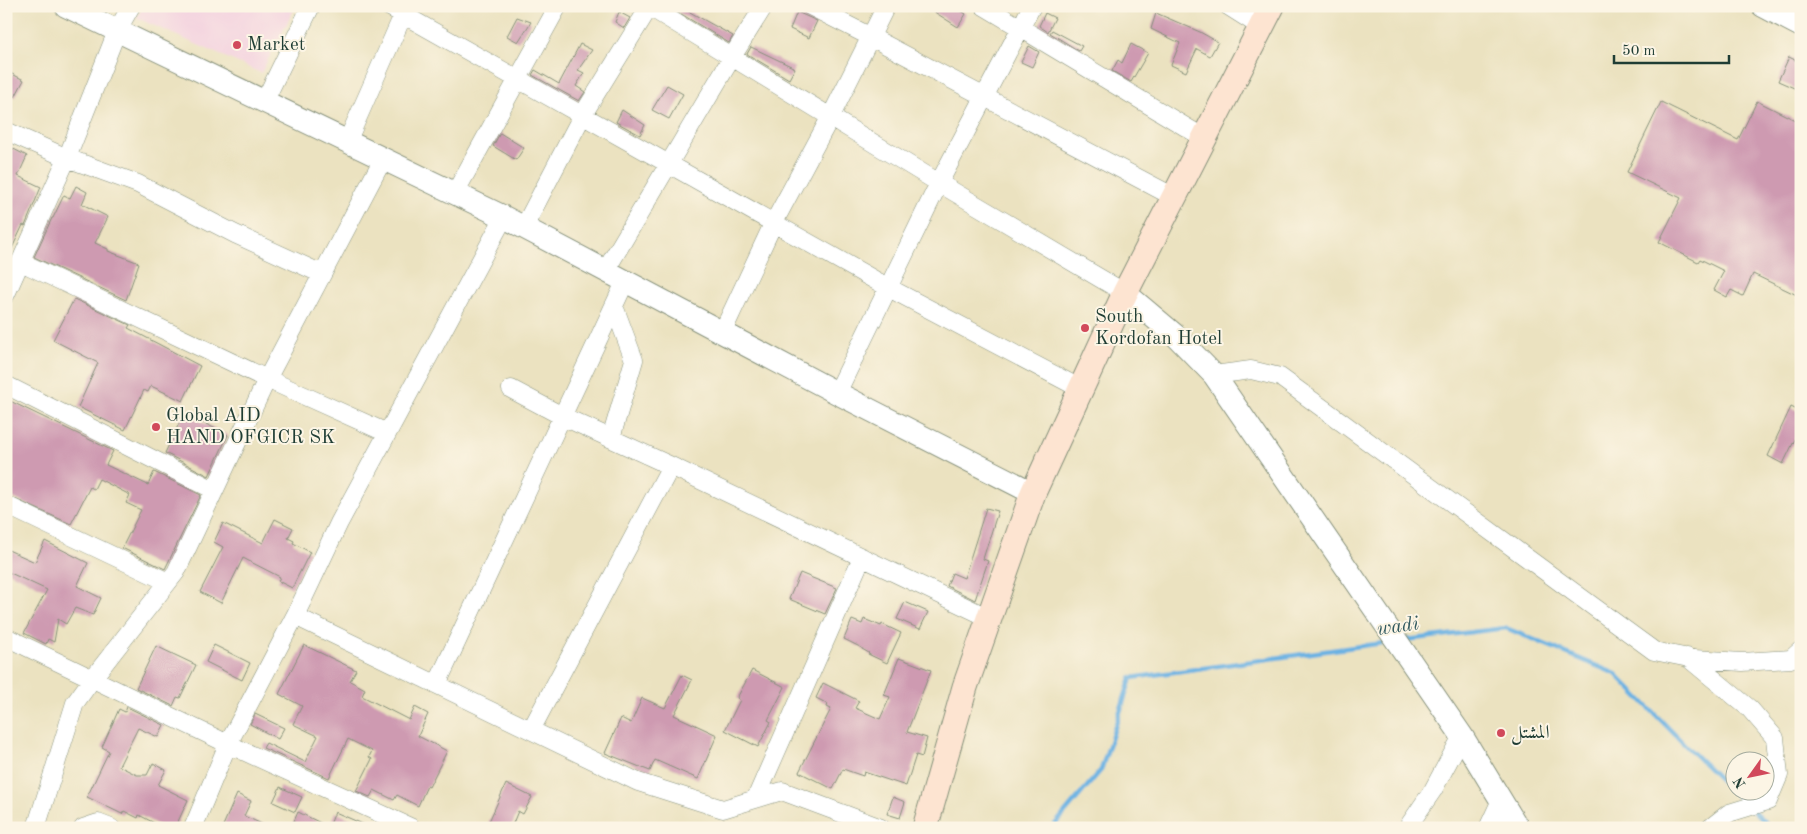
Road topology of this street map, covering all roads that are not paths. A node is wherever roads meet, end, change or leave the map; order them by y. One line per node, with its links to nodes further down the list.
1 (66, 6): 17 (street)
2 (131, 6): 17 (street)
3 (311, 6): 22 (street)
4 (558, 6): 20 (street)
5 (764, 6): 19 (street)
6 (810, 6): 18 (street)
7 (886, 6): 18 (street)
8 (984, 6): 16 (street)
9 (1032, 6): 16 (street)
10 (1228, 6): 14 (street)
11 (1763, 6): 15 (street)
12 (649, 7): 19 (street); 23 (street)
13 (399, 9): 20 (street); 27 (street)
14 (1267, 16): 26 (main road)
15 (1801, 26)
16 (1020, 29): 21 (street); 26 (street)
17 (117, 31): 22 (street); 28 (street)
18 (871, 36): 21 (street); 24 (street)
19 (732, 57): 24 (street); 30 (street)
20 (518, 80): 23 (street); 32 (street)
21 (985, 97): 31 (street); 33 (street)
22 (264, 102): 27 (street)
23 (582, 116): 30 (street); 36 (street)
24 (831, 116): 31 (street); 35 (street)
25 (6, 131): 28 (street)
26 (1204, 138): 33 (main road)
27 (347, 142): 29 (street)
28 (67, 158): 37 (street); 38 (street)
29 (383, 159): 32 (street); 38 (street)
30 (669, 165): 35 (street); 39 (street)
31 (939, 183): 40 (street); 41 (street)
32 (455, 193): 34 (street)
33 (1174, 197): 41 (main road)
34 (504, 217): 36 (street); 52 (street)
35 (774, 224): 40 (street); 44 (street)
36 (524, 227): 39 (street)
37 (20, 262): 42 (street); 46 (street)
38 (322, 274): 46 (street)
39 (616, 275): 43 (street); 44 (street)
40 (888, 288): 49 (street); 50 (street)
41 (1125, 293): 45 (street); 49 (main road)
42 (6, 294)
43 (614, 306): 51 (street); 53 (street)
44 (723, 331): 50 (street)
45 (1214, 375): 64 (street); 68 (street)
46 (267, 379): 52 (street); 55 (street)
47 (6, 385): 55 (street)
48 (511, 389): 51 (street)
49 (1081, 389): 56 (main road)
50 (837, 392): 56 (street)
51 (562, 416): 53 (street); 66 (street)
52 (387, 433): 60 (street)
53 (611, 438): 54 (street)
54 (671, 466): 58 (street); 67 (street)
55 (214, 490): 59 (street)
56 (1033, 493): 61 (main road)
57 (6, 505): 59 (street)
58 (862, 557): 61 (street); 70 (street)
59 (168, 582): 65 (street)
60 (296, 616): 66 (street); 69 (street)
61 (989, 618): 78 (main road)
62 (6, 637): 65 (street)
63 (1801, 650): 64 (street)
64 (1687, 657): 82 (street)
65 (93, 678): 69 (street); 72 (street)
66 (437, 684): 67 (street)
67 (531, 730): 70 (street)
68 (1462, 736): 71 (street); 79 (street)
69 (228, 744): 75 (street); 76 (street)
70 (756, 798): 77 (street)
71 (1500, 800): 80 (street); 81 (street)
72 (36, 828)
73 (82, 828): 74 (street)
74 (111, 828)
75 (193, 828)
76 (412, 828)
77 (881, 828)
78 (925, 828)
79 (1407, 828)
80 (1488, 828)
81 (1518, 828)
82 (1710, 828)

